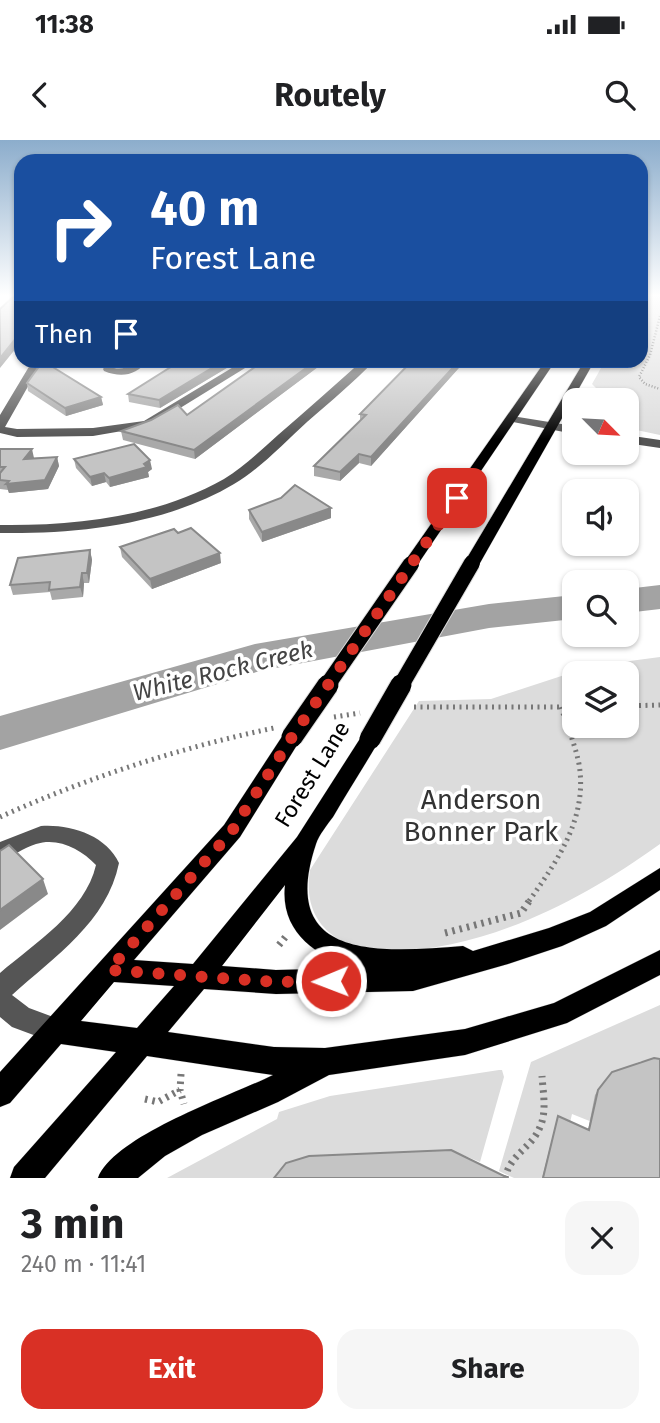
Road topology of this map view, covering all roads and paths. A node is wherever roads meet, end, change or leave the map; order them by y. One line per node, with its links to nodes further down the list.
1 (652, 342): 2 (path)
2 (648, 362)
3 (33, 368): 14 (street)
4 (109, 368): 5 (street)
5 (135, 368)
6 (240, 368): 14 (street)
7 (361, 368): 18 (street)
8 (546, 368): 12 (main road, Forest Lane)
9 (586, 368): 13 (main road, Forest Lane)
10 (644, 368): 11 (path)
11 (660, 388)
12 (512, 419): 13 (street); 28 (main road, Forest Lane, bridge)
13 (553, 426): 15 (street); 22 (main road, Forest Lane, bridge)
14 (0, 427)
15 (562, 428)
16 (639, 441): 17 (street)
17 (660, 444)
18 (0, 530)
19 (660, 705): 20 (path)
20 (639, 706)
21 (561, 707): 25 (path)
22 (305, 843): 26 (main road); 29 (main road, Forest Lane)
23 (0, 852): 30 (street)
24 (660, 878): 26 (main road)
25 (441, 934)
26 (508, 953): 29 (main road)
27 (660, 962): 34 (main road)
28 (109, 970): 29 (main road); 32 (main road, Forest Lane)
29 (201, 975): 33 (main road, Forest Lane)
30 (0, 989)
31 (0, 1001): 32 (street)
32 (55, 1030): 33 (main road); 37 (main road, Forest Lane)
33 (141, 1043): 34 (main road); 39 (main road, Forest Lane)
34 (325, 1062): 40 (main road)
35 (181, 1074): 38 (path)
36 (542, 1076): 41 (path)
37 (0, 1093)
38 (145, 1099)
39 (25, 1178)
40 (113, 1178)
41 (505, 1178)

